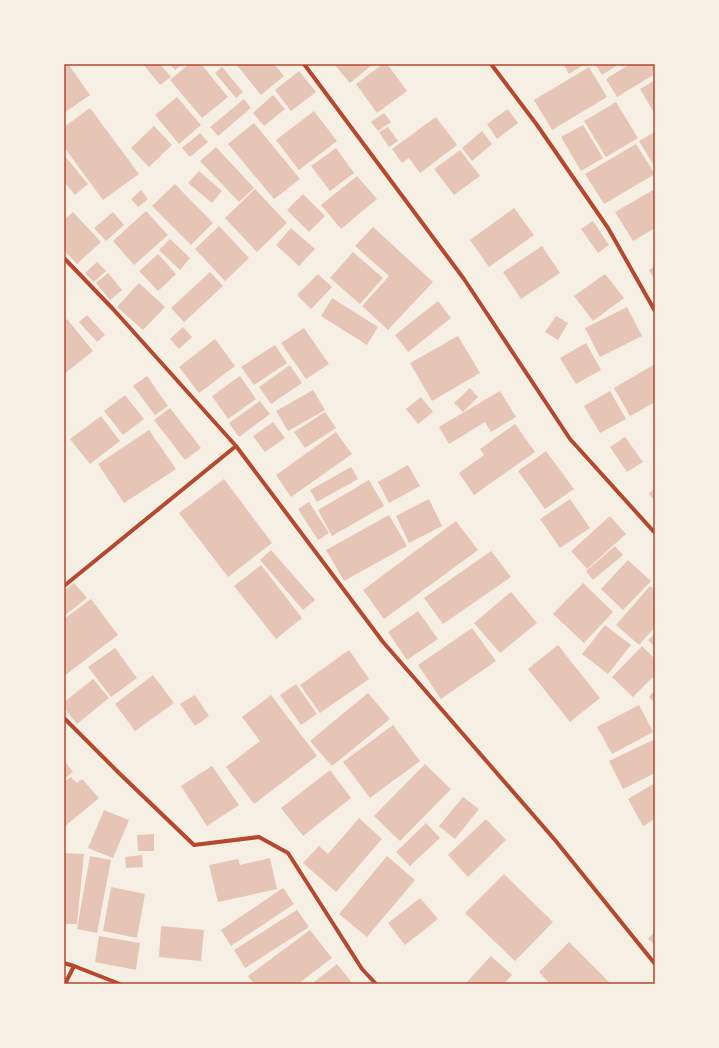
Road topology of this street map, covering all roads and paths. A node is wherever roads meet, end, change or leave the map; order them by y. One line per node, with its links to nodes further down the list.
1 (304, 64): 6 (street)
2 (491, 64): 4 (street)
3 (64, 258): 5 (street)
4 (655, 311)
5 (236, 446): 7 (street); 10 (street)
6 (655, 533)
7 (64, 586)
8 (64, 718): 14 (street)
9 (64, 963): 11 (street)
10 (655, 964)
11 (74, 966): 12 (street); 13 (street)
12 (65, 984)
13 (120, 984)
14 (376, 984)

